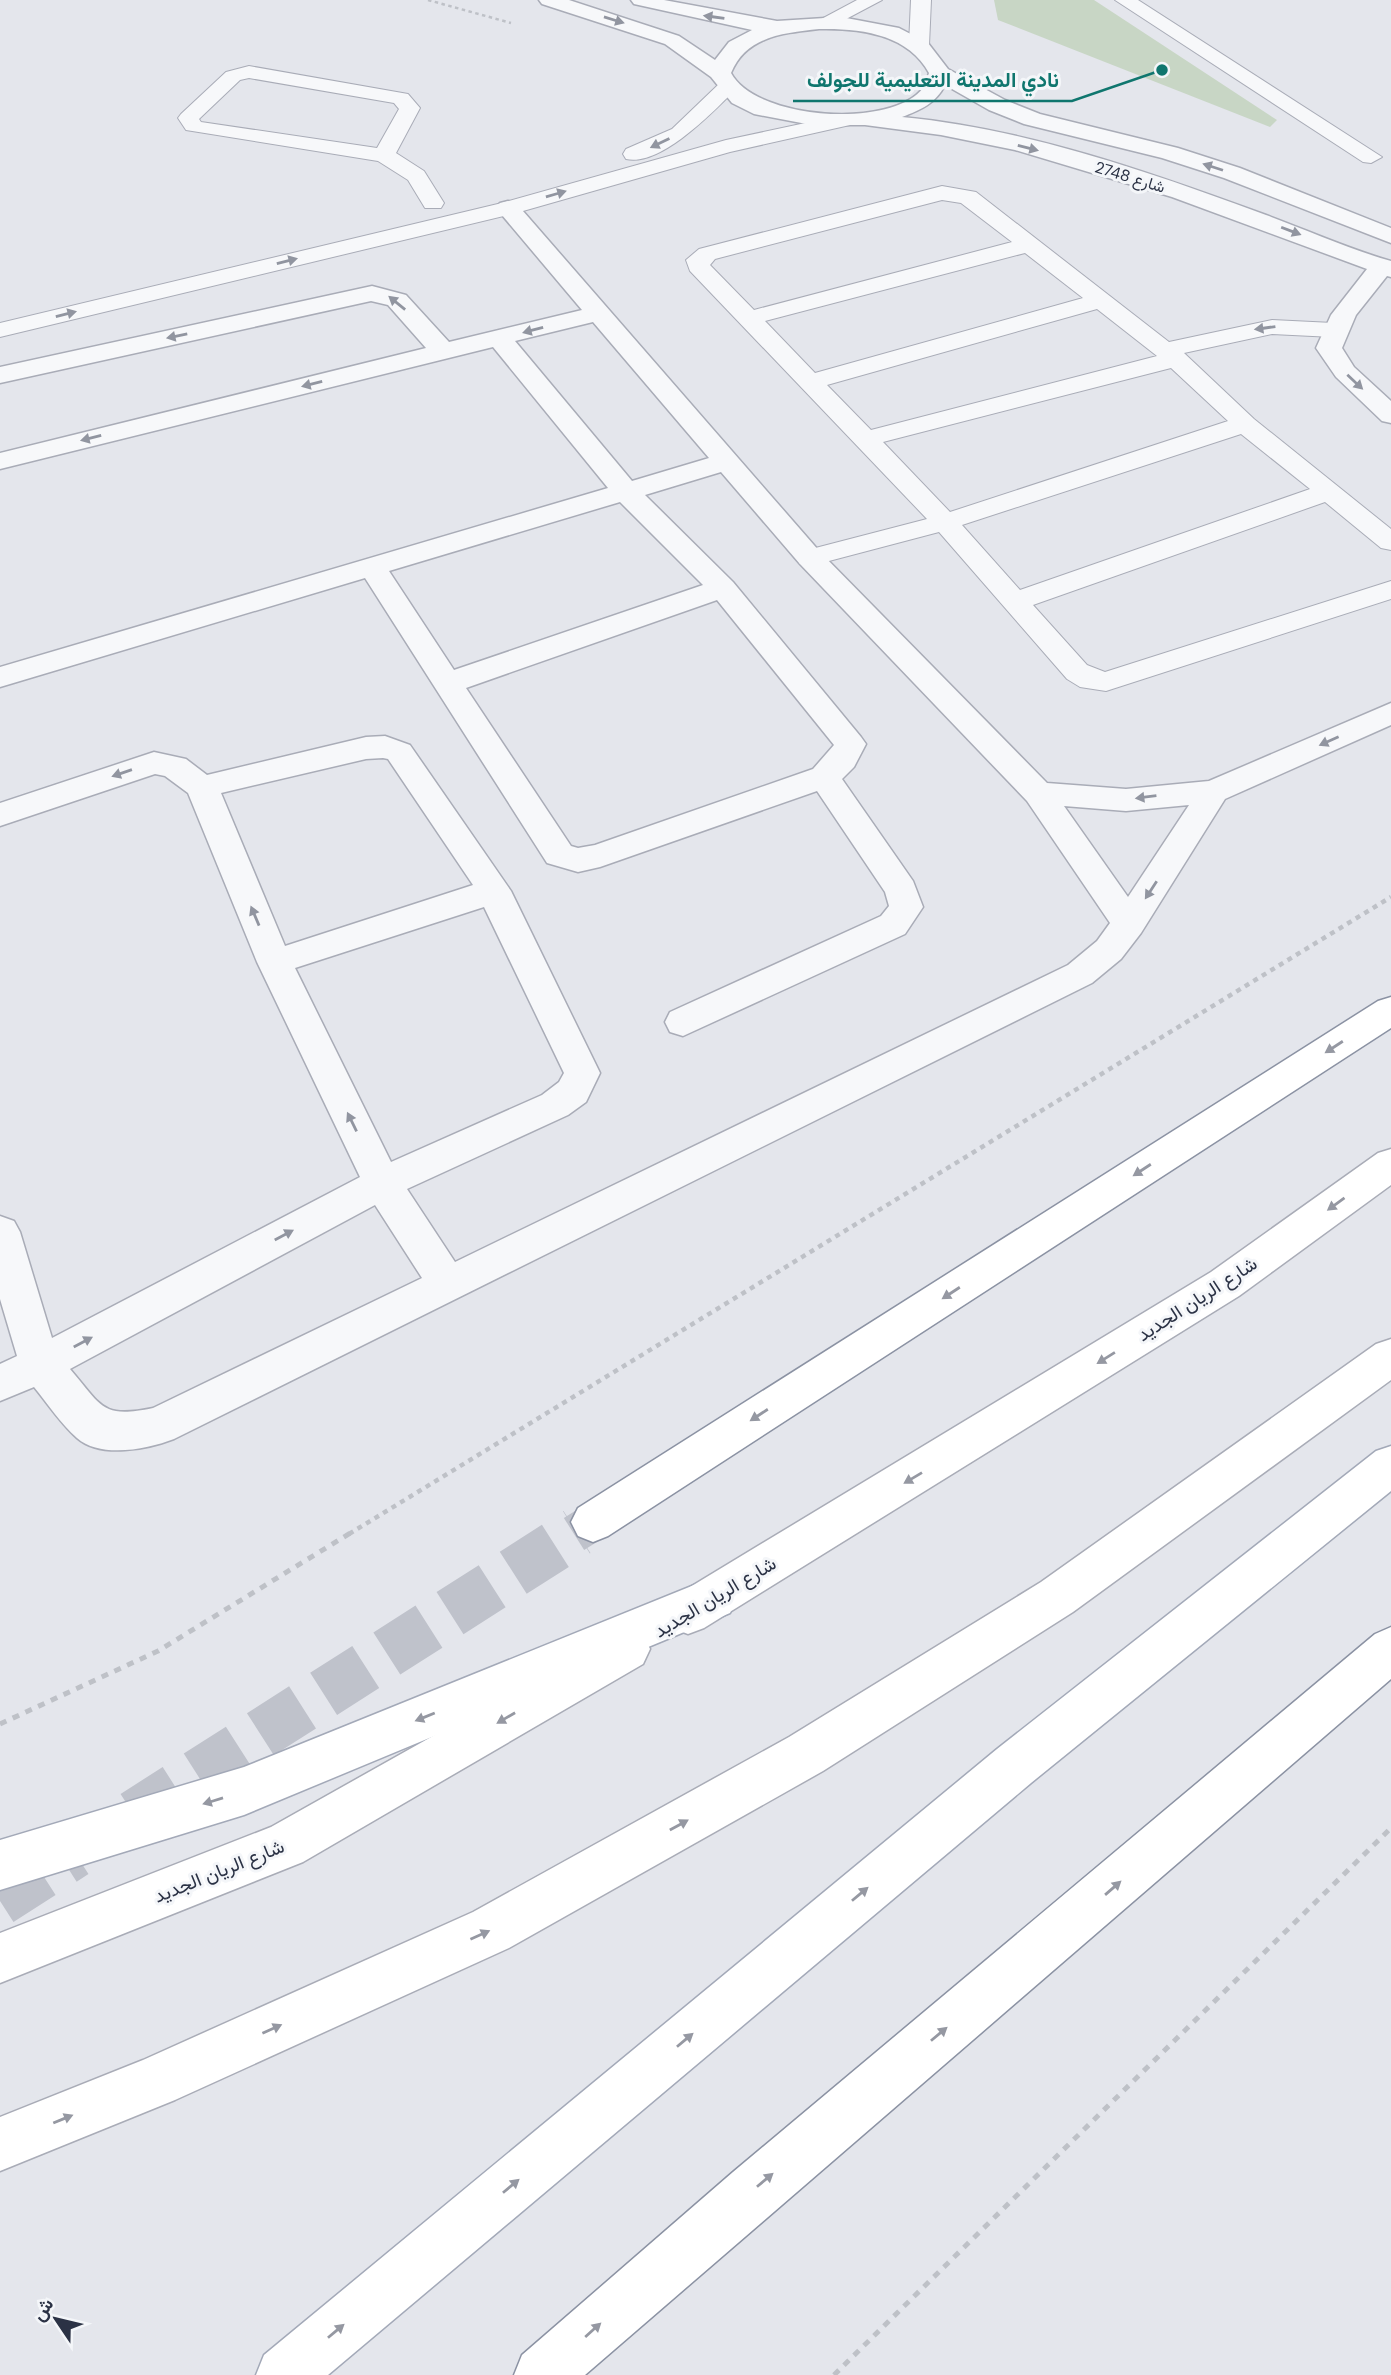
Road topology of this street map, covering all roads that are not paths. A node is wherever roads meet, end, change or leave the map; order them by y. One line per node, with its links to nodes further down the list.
1 (549, 0): 10 (street, one-way to 10)
2 (641, 0): 7 (street, one-way to 2)
3 (872, 0): 6 (lane)
4 (921, 0): 8 (lane)
5 (1125, 0): 13 (lane)
6 (824, 23): 7 (street); 8 (street)
7 (782, 27): 10 (street)
8 (919, 44): 9 (street)
9 (940, 74): 11 (street); 14 (street, شارع 2748, one-way to 9)
10 (723, 80): 11 (street); 15 (lane, one-way to 15)
11 (852, 120): 16 (lane, one-way to 11); 18 (street, شارع 2748, one-way to 18)
12 (384, 155): 12 (lane); 15 (lane)
13 (1371, 158)
14 (1291, 195): 18 (street); 19 (street, شارع 2748)
15 (433, 203): 17 (lane)
16 (508, 208): 23 (street); 25 (lane, one-way to 16)
17 (393, 213)
18 (1263, 220): 21 (street, شارع 2748, one-way to 21)
19 (1391, 236)
20 (1029, 245): 22 (lane); 24 (lane); 24 (lane)
21 (1386, 268): 27 (street)
22 (1100, 301): 29 (lane); 31 (lane)
23 (599, 313): 26 (street, one-way to 26); 36 (street)
24 (750, 318): 31 (lane)
25 (0, 330)
26 (500, 338): 28 (street); 37 (street)
27 (1331, 339): 29 (lane); 32 (street, one-way to 32)
28 (444, 352): 30 (street, one-way to 30); 35 (street, one-way to 35)
29 (1176, 360): 33 (lane); 34 (lane)
30 (0, 375)
31 (809, 382): 34 (lane)
32 (1391, 415)
33 (1245, 424): 38 (lane); 39 (lane)
34 (866, 439): 39 (lane)
35 (0, 461)
36 (729, 461): 37 (street); 41 (street)
37 (626, 492): 42 (street); 43 (street)
38 (1328, 492): 40 (lane); 45 (lane)
39 (946, 522): 41 (lane); 45 (lane)
40 (1391, 542)
41 (810, 558): 52 (street)
42 (372, 567): 46 (street); 47 (street)
43 (723, 588): 47 (street); 49 (street)
44 (1391, 590): 45 (lane)
45 (1017, 601)
46 (0, 677)
47 (447, 683): 49 (street)
48 (1391, 713): 51 (street, one-way to 51)
49 (824, 777): 58 (street)
50 (202, 787): 53 (street, one-way to 53); 54 (street); 56 (street, one-way to 50)
51 (1214, 791): 52 (street, one-way to 52); 55 (street, one-way to 55)
52 (1038, 793): 55 (street)
53 (1, 813)
54 (495, 891): 56 (street); 60 (street)
55 (1129, 924): 62 (street)
56 (274, 962): 60 (street, one-way to 56)
57 (1391, 1010): 67 (main road, one-way to 67)
58 (683, 1022)
59 (1391, 1164): 68 (main road, شارع الريان الجديد, one-way to 68)
60 (382, 1183): 62 (street); 64 (street, one-way to 60)
61 (0, 1232): 64 (street)
62 (447, 1284): 64 (street)
63 (1391, 1357): 72 (main road, one-way to 63)
64 (40, 1365): 65 (street)
65 (0, 1383)
66 (1391, 1465): 73 (main road, one-way to 66)
67 (593, 1522)
68 (715, 1598): 70 (main road, one-way to 70); 71 (main road, شارع الريان الجديد, one-way to 71)
69 (1391, 1649): 74 (main road, one-way to 69)
70 (0, 1865)
71 (0, 1958)
72 (0, 2144)
73 (284, 2375)
74 (542, 2375)

